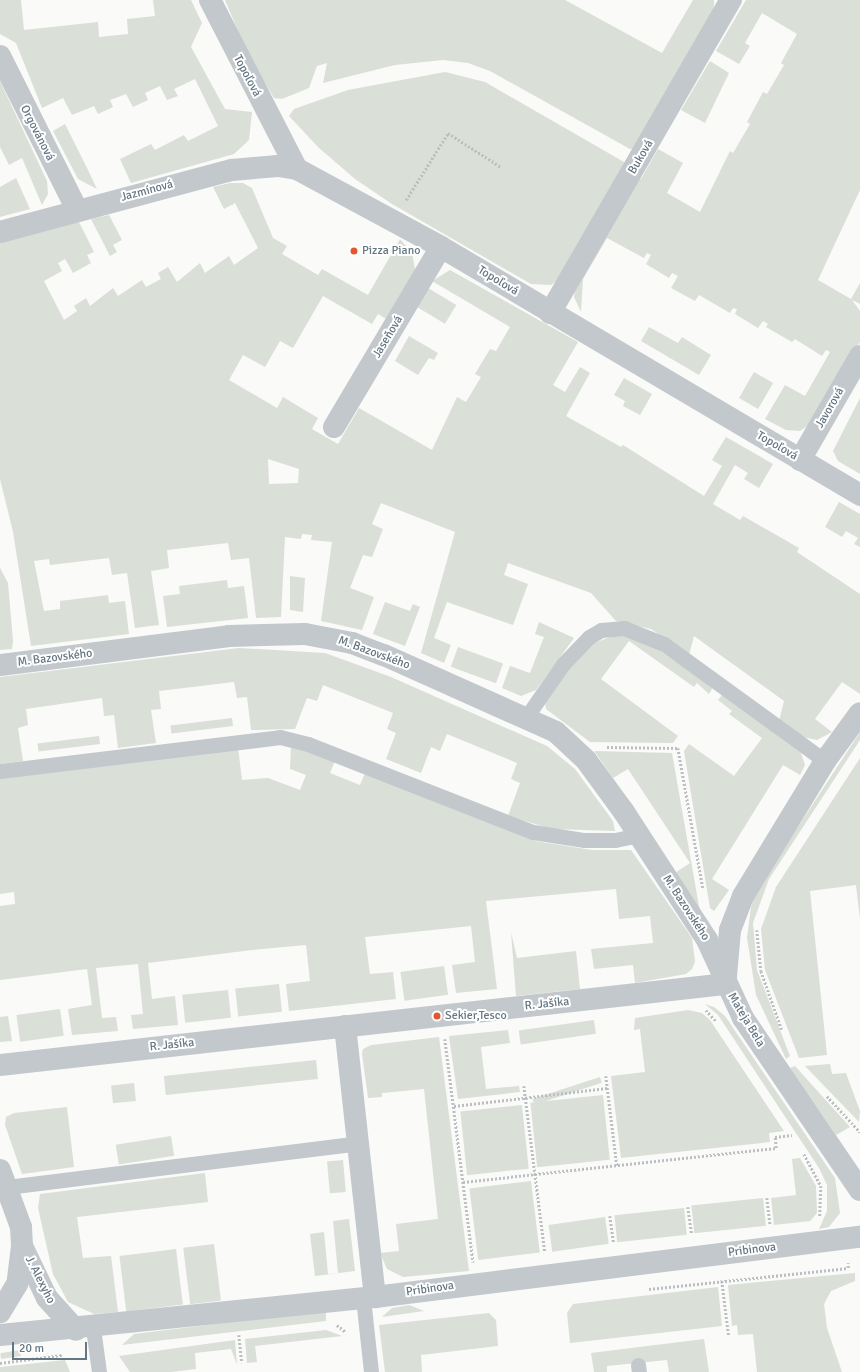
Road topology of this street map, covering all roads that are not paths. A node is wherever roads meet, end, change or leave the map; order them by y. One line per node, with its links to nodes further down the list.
1 (210, 0): 4 (street, Topoľová)
2 (731, 0): 8 (street, Buková)
3 (0, 56): 5 (street, Orgovánová)
4 (297, 169): 5 (street, Jazmínová); 7 (street, Topoľová)
5 (77, 210): 6 (street, Jazmínová)
6 (0, 232)
7 (442, 247): 8 (street, Topoľová); 10 (street, Jaseňová)
8 (550, 313): 11 (street, Topoľová)
9 (860, 356): 11 (street, Javorová)
10 (334, 427)
11 (800, 460): 12 (street, Topoľová)
12 (860, 495)
13 (0, 665): 15 (street, M. Bazovského)
14 (860, 713): 16 (street, Mateja Bela)
15 (527, 716): 16 (lane); 18 (street, M. Bazovského)
16 (825, 761): 19 (street, Mateja Bela)
17 (0, 771): 18 (lane)
18 (639, 835): 19 (street, M. Bazovského)
19 (726, 984): 20 (street, R. Jašíka); 24 (street, Mateja Bela)
20 (345, 1026): 21 (street, R. Jašíka); 22 (street)
21 (0, 1065)
22 (358, 1143): 23 (lane); 27 (street)
23 (3, 1178): 26 (street, J. Alexyho)
24 (860, 1190)
25 (860, 1237): 27 (street, Pribinova)
26 (22, 1246): 28 (street, J. Alexyho); 29 (street, J. Alexyho)
27 (369, 1298): 29 (street, Pribinova); 32 (lane)
28 (0, 1312)
29 (85, 1329): 30 (street, Pribinova); 31 (lane)
30 (0, 1335)
31 (99, 1372)
32 (371, 1372)

